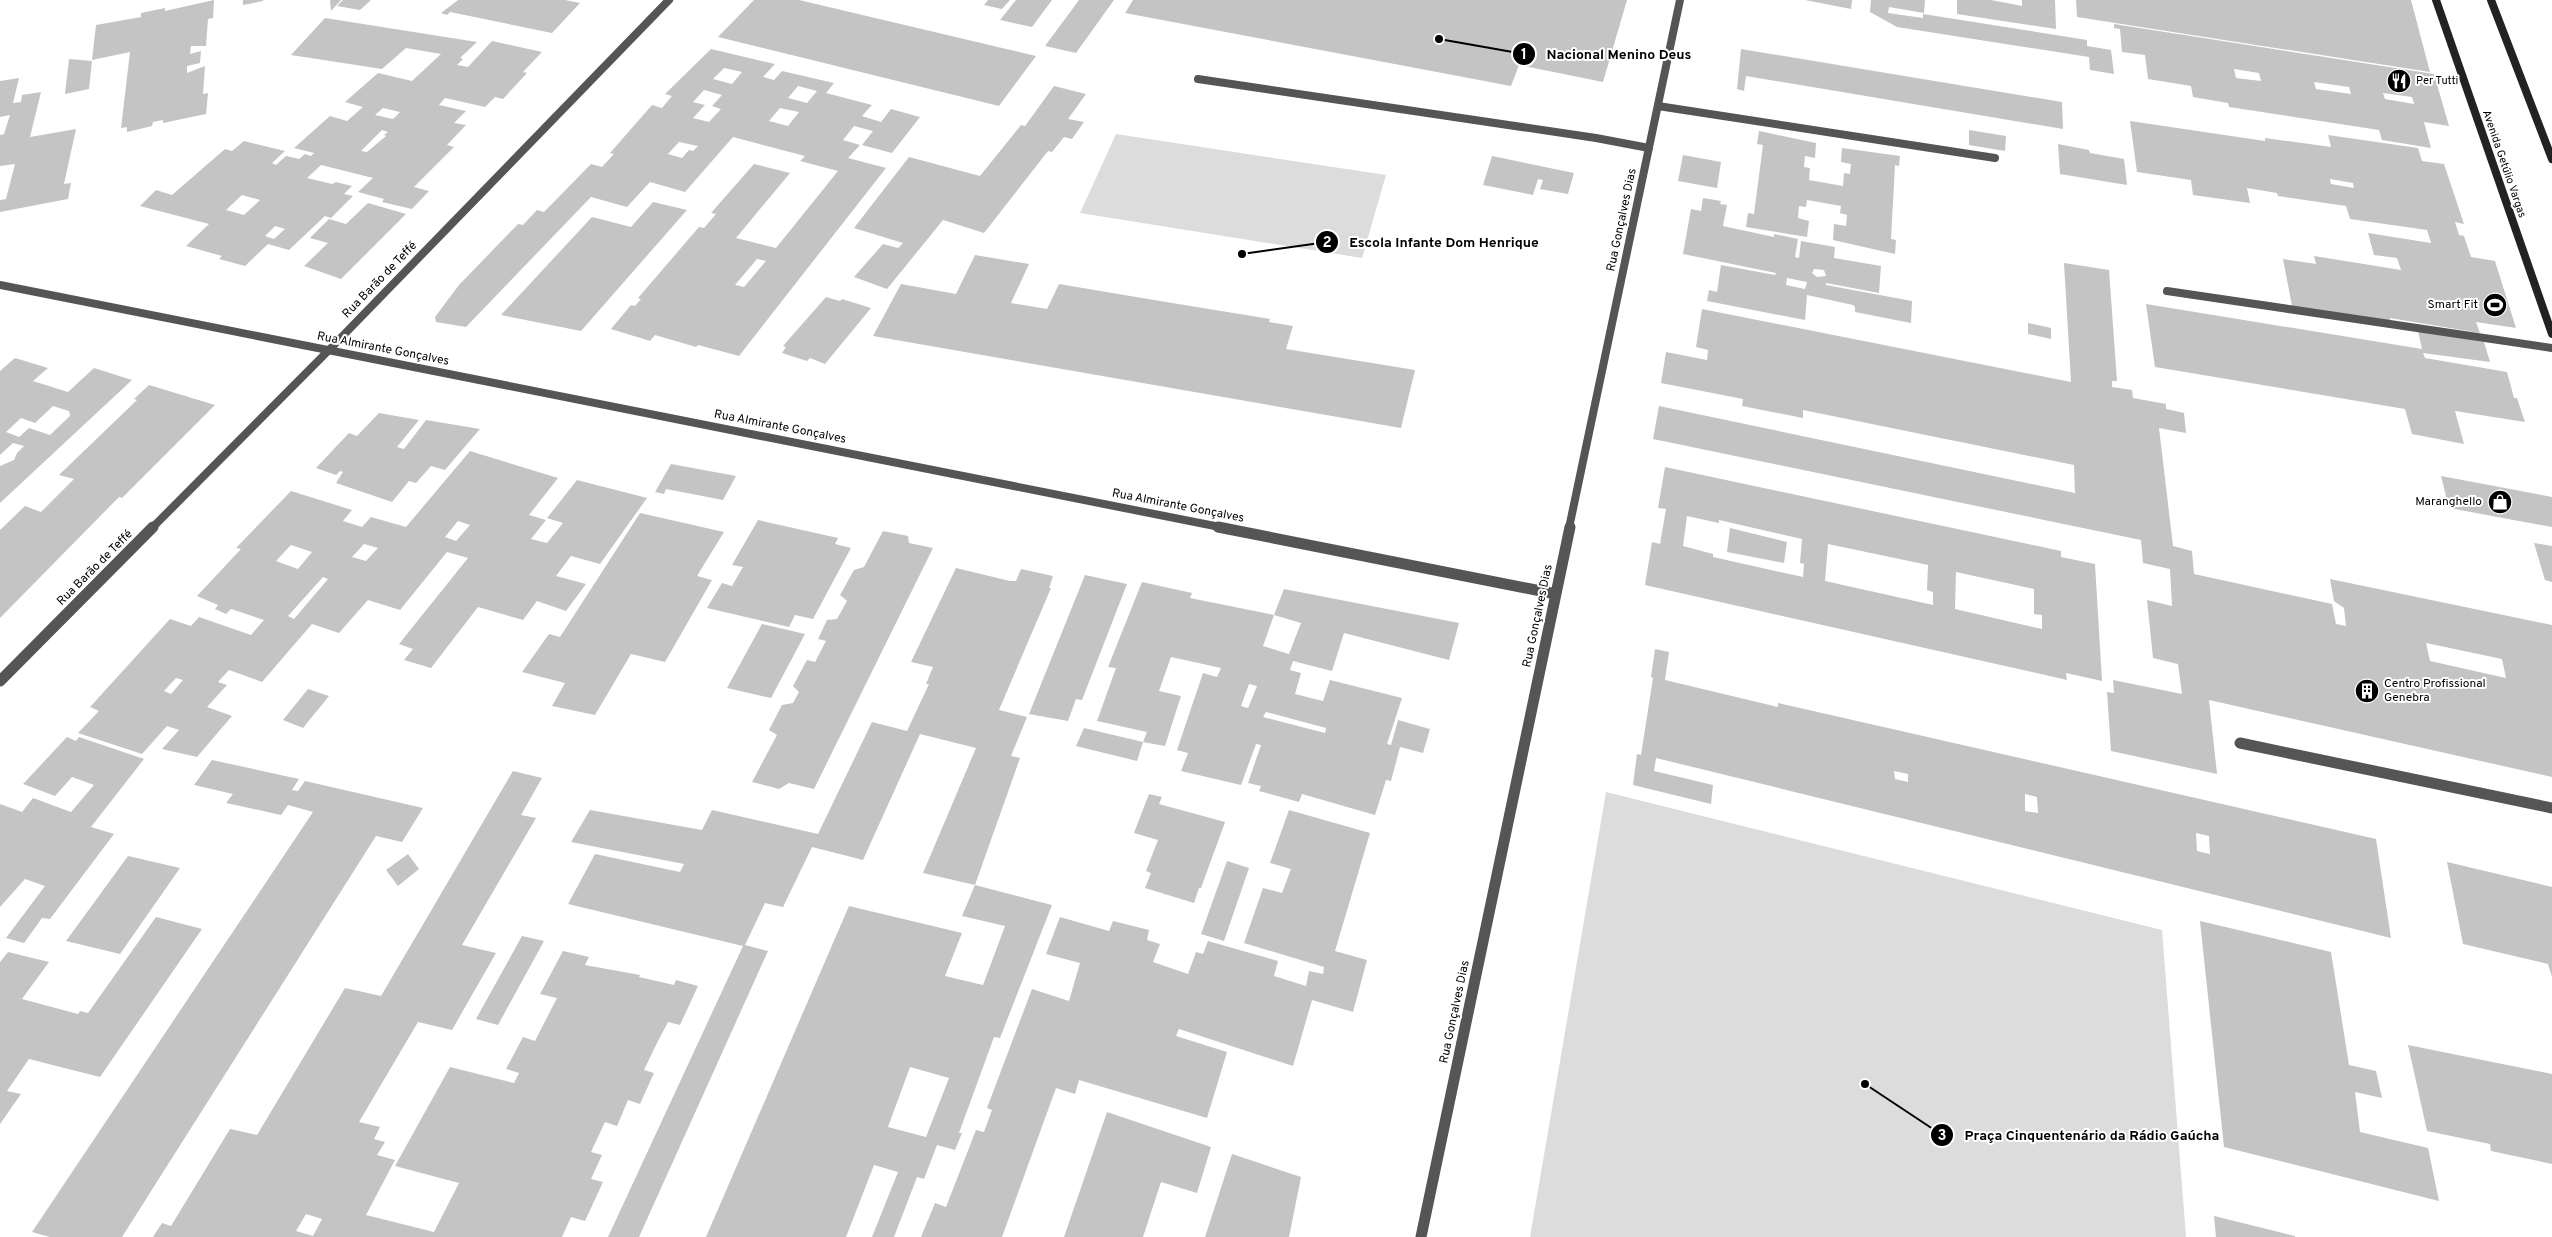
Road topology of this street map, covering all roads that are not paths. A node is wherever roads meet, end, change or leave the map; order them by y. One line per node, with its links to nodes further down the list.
1 (669, 0): 14 (street, Rua Barão de Teffé)
2 (1680, 0): 6 (street, Rua Gonçalves Dias)
3 (2436, 0): 12 (main road, Avenida Getúlio Vargas)
4 (2491, 0): 9 (main road)
5 (1198, 79): 7 (street)
6 (1658, 106): 7 (street, Rua Gonçalves Dias); 8 (street)
7 (1650, 148): 15 (street, Rua Gonçalves Dias)
8 (1994, 158)
9 (2552, 159)
10 (0, 285): 14 (street, Rua Almirante Gonçalves)
11 (2168, 291): 13 (street)
12 (2552, 334)
13 (2552, 348)
14 (329, 350): 15 (street, Rua Almirante Gonçalves); 16 (street, Rua Barão de Teffé)
15 (1556, 594): 19 (street, Rua Gonçalves Dias)
16 (0, 681)
17 (2240, 743): 18 (street)
18 (2552, 808)
19 (1421, 1237)

